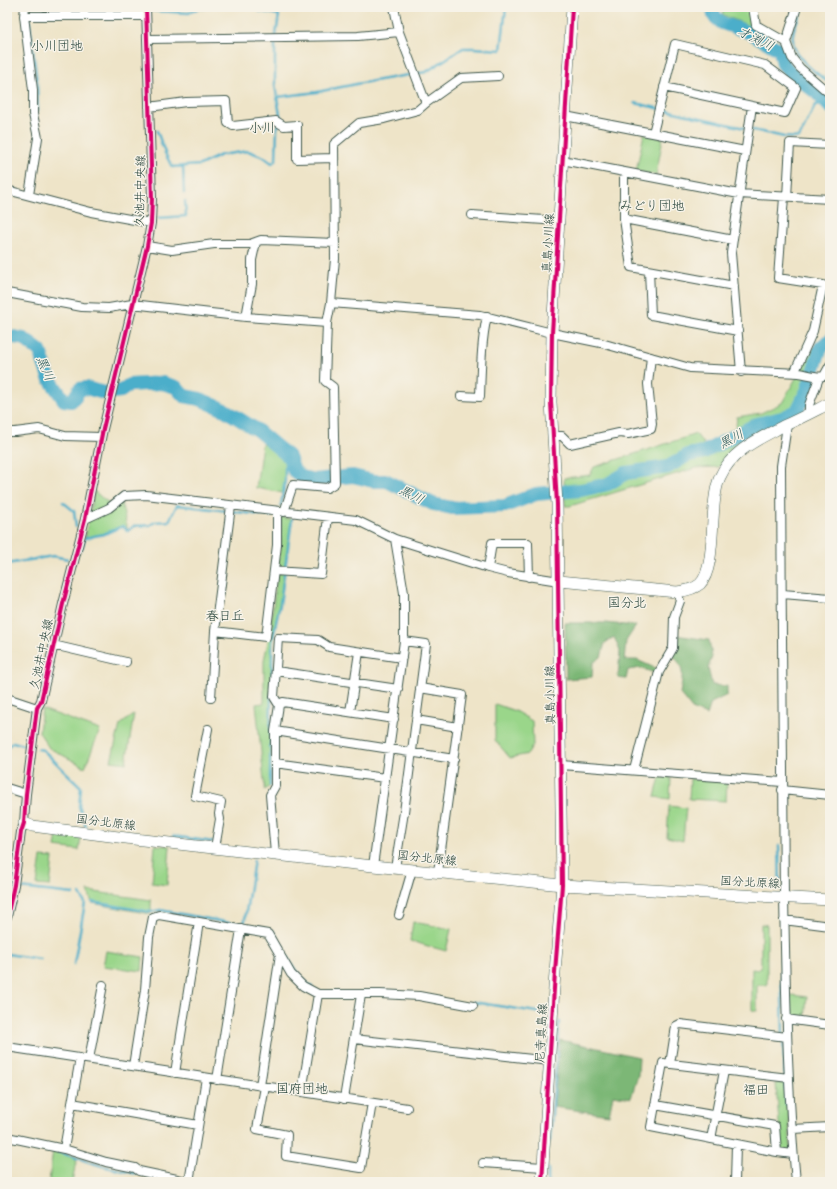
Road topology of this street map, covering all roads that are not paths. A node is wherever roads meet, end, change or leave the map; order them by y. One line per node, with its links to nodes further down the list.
1 (25, 7): 7 (street)
2 (394, 7): 8 (street)
3 (572, 7): 17 (street, 真島小川線)
4 (753, 7): 10 (street)
5 (797, 7): 10 (street)
6 (146, 11): 7 (street); 9 (street, 久池井中央線)
7 (27, 16): 26 (street)
8 (399, 32): 9 (street); 14 (street)
9 (148, 40): 16 (street, 久池井中央線)
10 (786, 42): 13 (street)
11 (498, 76): 14 (street)
12 (664, 87): 15 (street); 15 (street); 18 (street)
13 (830, 94)
14 (426, 103): 21 (street)
15 (752, 106): 20 (street)
16 (150, 107): 21 (street); 32 (street, 久池井中央線)
17 (565, 116): 18 (street); 22 (street, 真島小川線)
18 (653, 133): 20 (street)
19 (830, 145): 27 (street)
20 (745, 151): 25 (street)
21 (334, 158): 35 (street)
22 (562, 160): 23 (street); 31 (street, 真島小川線)
23 (624, 172): 25 (street); 30 (street)
24 (7, 190): 26 (street)
25 (739, 194): 27 (street); 33 (street)
26 (29, 195): 32 (street)
27 (786, 197): 28 (street); 50 (street)
28 (830, 199)
29 (472, 215): 31 (street)
30 (624, 219): 33 (street); 37 (street)
31 (559, 221): 46 (street, 真島小川線)
32 (151, 222): 36 (street, 久池井中央線)
33 (733, 240): 38 (street)
34 (256, 242): 35 (street); 36 (street); 43 (street)
35 (335, 243): 40 (street)
36 (147, 246): 41 (street, 久池井中央線)
37 (649, 271): 38 (street); 45 (street)
38 (734, 286): 45 (street)
39 (7, 293): 41 (street)
40 (331, 302): 42 (street); 44 (street)
41 (132, 304): 43 (street); 58 (street, 久池井中央線)
42 (487, 316): 46 (street); 52 (street)
43 (246, 317): 44 (street)
44 (327, 323): 60 (street)
45 (738, 331): 49 (street)
46 (552, 333): 47 (street); 57 (street, 真島小川線)
47 (651, 357): 49 (street); 57 (street)
48 (830, 365): 51 (street)
49 (741, 372): 50 (street)
50 (797, 373): 51 (street)
51 (819, 378): 54 (street)
52 (461, 396)
53 (830, 403): 54 (street)
54 (809, 414): 55 (street)
55 (786, 425): 68 (street); 69 (street)
56 (7, 432): 58 (street)
57 (553, 436): 67 (street, 真島小川線)
58 (101, 437): 62 (street, 久池井中央線)
59 (231, 506): 60 (street); 62 (street); 71 (street)
60 (281, 512): 61 (street); 65 (street)
61 (328, 517): 63 (street); 65 (street)
62 (84, 519): 73 (street, 久池井中央線)
63 (395, 539): 64 (street); 72 (street)
64 (488, 568): 66 (street); 66 (street)
65 (274, 570): 71 (street)
66 (529, 577): 67 (street)
67 (558, 581): 68 (street); 95 (street, 真島小川線)
68 (677, 592): 96 (street)
69 (783, 594): 70 (street); 98 (street)
70 (830, 598)
71 (215, 631): 82 (street)
72 (404, 641): 75 (street); 79 (street)
73 (53, 646): 76 (street); 84 (street, 久池井中央線)
74 (359, 652): 75 (street); 77 (street); 78 (street)
75 (402, 658): 80 (street)
76 (126, 662)
77 (276, 670): 78 (street); 83 (street)
78 (354, 682): 80 (street); 85 (street)
79 (420, 688): 87 (street); 88 (street)
80 (398, 689): 86 (street)
81 (7, 698): 84 (street)
82 (211, 698)
83 (279, 705): 85 (street); 90 (street)
84 (37, 708): 100 (street, 久池井中央線)
85 (350, 712): 86 (street)
86 (394, 719): 91 (street)
87 (416, 720): 88 (street); 92 (street)
88 (458, 727): 93 (street)
89 (208, 729): 103 (street)
90 (275, 731): 91 (street); 94 (street)
91 (390, 749): 92 (street); 97 (street)
92 (411, 753): 93 (street); 106 (street)
93 (454, 759): 108 (street)
94 (275, 763): 97 (street); 104 (street)
95 (561, 764): 96 (street); 109 (street, 真島小川線)
96 (634, 770): 98 (street)
97 (386, 778): 105 (street)
98 (780, 784): 101 (street); 111 (street)
99 (7, 788): 100 (street)
100 (26, 794): 102 (street, 久池井中央線)
101 (830, 795)
102 (24, 822): 103 (street, 国分北原線); 110 (street, 久池井中央線)
103 (215, 848): 104 (street, 国分北原線)
104 (275, 854): 105 (street, 国分北原線)
105 (373, 866): 106 (street, 国分北原線)
106 (395, 868): 107 (street, 国分北原線)
107 (412, 870): 108 (street, 国分北原線); 113 (street)
108 (438, 872): 109 (street, 国分北原線)
109 (562, 884): 111 (street, 国分北原線); 131 (street, 尼寺真島線)
110 (11, 885): 114 (street, 久池井中央線)
111 (784, 897): 112 (street, 国分北原線); 115 (street)
112 (830, 900)
113 (399, 915)
114 (7, 917)
115 (784, 920): 117 (street); 124 (street)
116 (199, 922): 118 (street); 133 (street); 135 (street)
117 (830, 926)
118 (241, 929): 119 (street); 138 (street)
119 (280, 954): 121 (street); 139 (street)
120 (103, 985): 130 (street)
121 (318, 994): 122 (street); 140 (street)
122 (361, 995): 123 (street); 127 (street)
123 (472, 1006)
124 (786, 1019): 125 (street); 126 (street)
125 (830, 1025)
126 (784, 1037): 132 (street); 137 (street)
127 (354, 1039): 131 (street); 141 (street)
128 (7, 1047): 129 (street)
129 (80, 1058): 130 (street); 142 (street)
130 (89, 1060): 133 (street)
131 (550, 1061): 157 (street, 尼寺真島線)
132 (670, 1064): 134 (street); 144 (street)
133 (133, 1066): 135 (street)
134 (724, 1071): 137 (street); 146 (street)
135 (175, 1073): 136 (street)
136 (206, 1078): 138 (street); 147 (street)
137 (785, 1078): 149 (street)
138 (217, 1080): 139 (street)
139 (262, 1086): 140 (street); 143 (street)
140 (302, 1092): 141 (street)
141 (344, 1099): 143 (street)
142 (72, 1103): 147 (street); 153 (street)
143 (372, 1103): 145 (street)
144 (655, 1105): 146 (street); 151 (street)
145 (407, 1108)
146 (716, 1116): 151 (street); 154 (street)
147 (198, 1125): 158 (street)
148 (830, 1127): 149 (street)
149 (793, 1129): 155 (street)
150 (7, 1137): 153 (street)
151 (711, 1139): 152 (street)
152 (736, 1144): 154 (street); 160 (street)
153 (64, 1149): 158 (street)
154 (777, 1152): 155 (street)
155 (790, 1154): 161 (street)
156 (483, 1163): 157 (street)
157 (543, 1167): 159 (street, 尼寺真島線)
158 (190, 1182)
159 (542, 1182)
160 (735, 1182)
161 (796, 1182)

